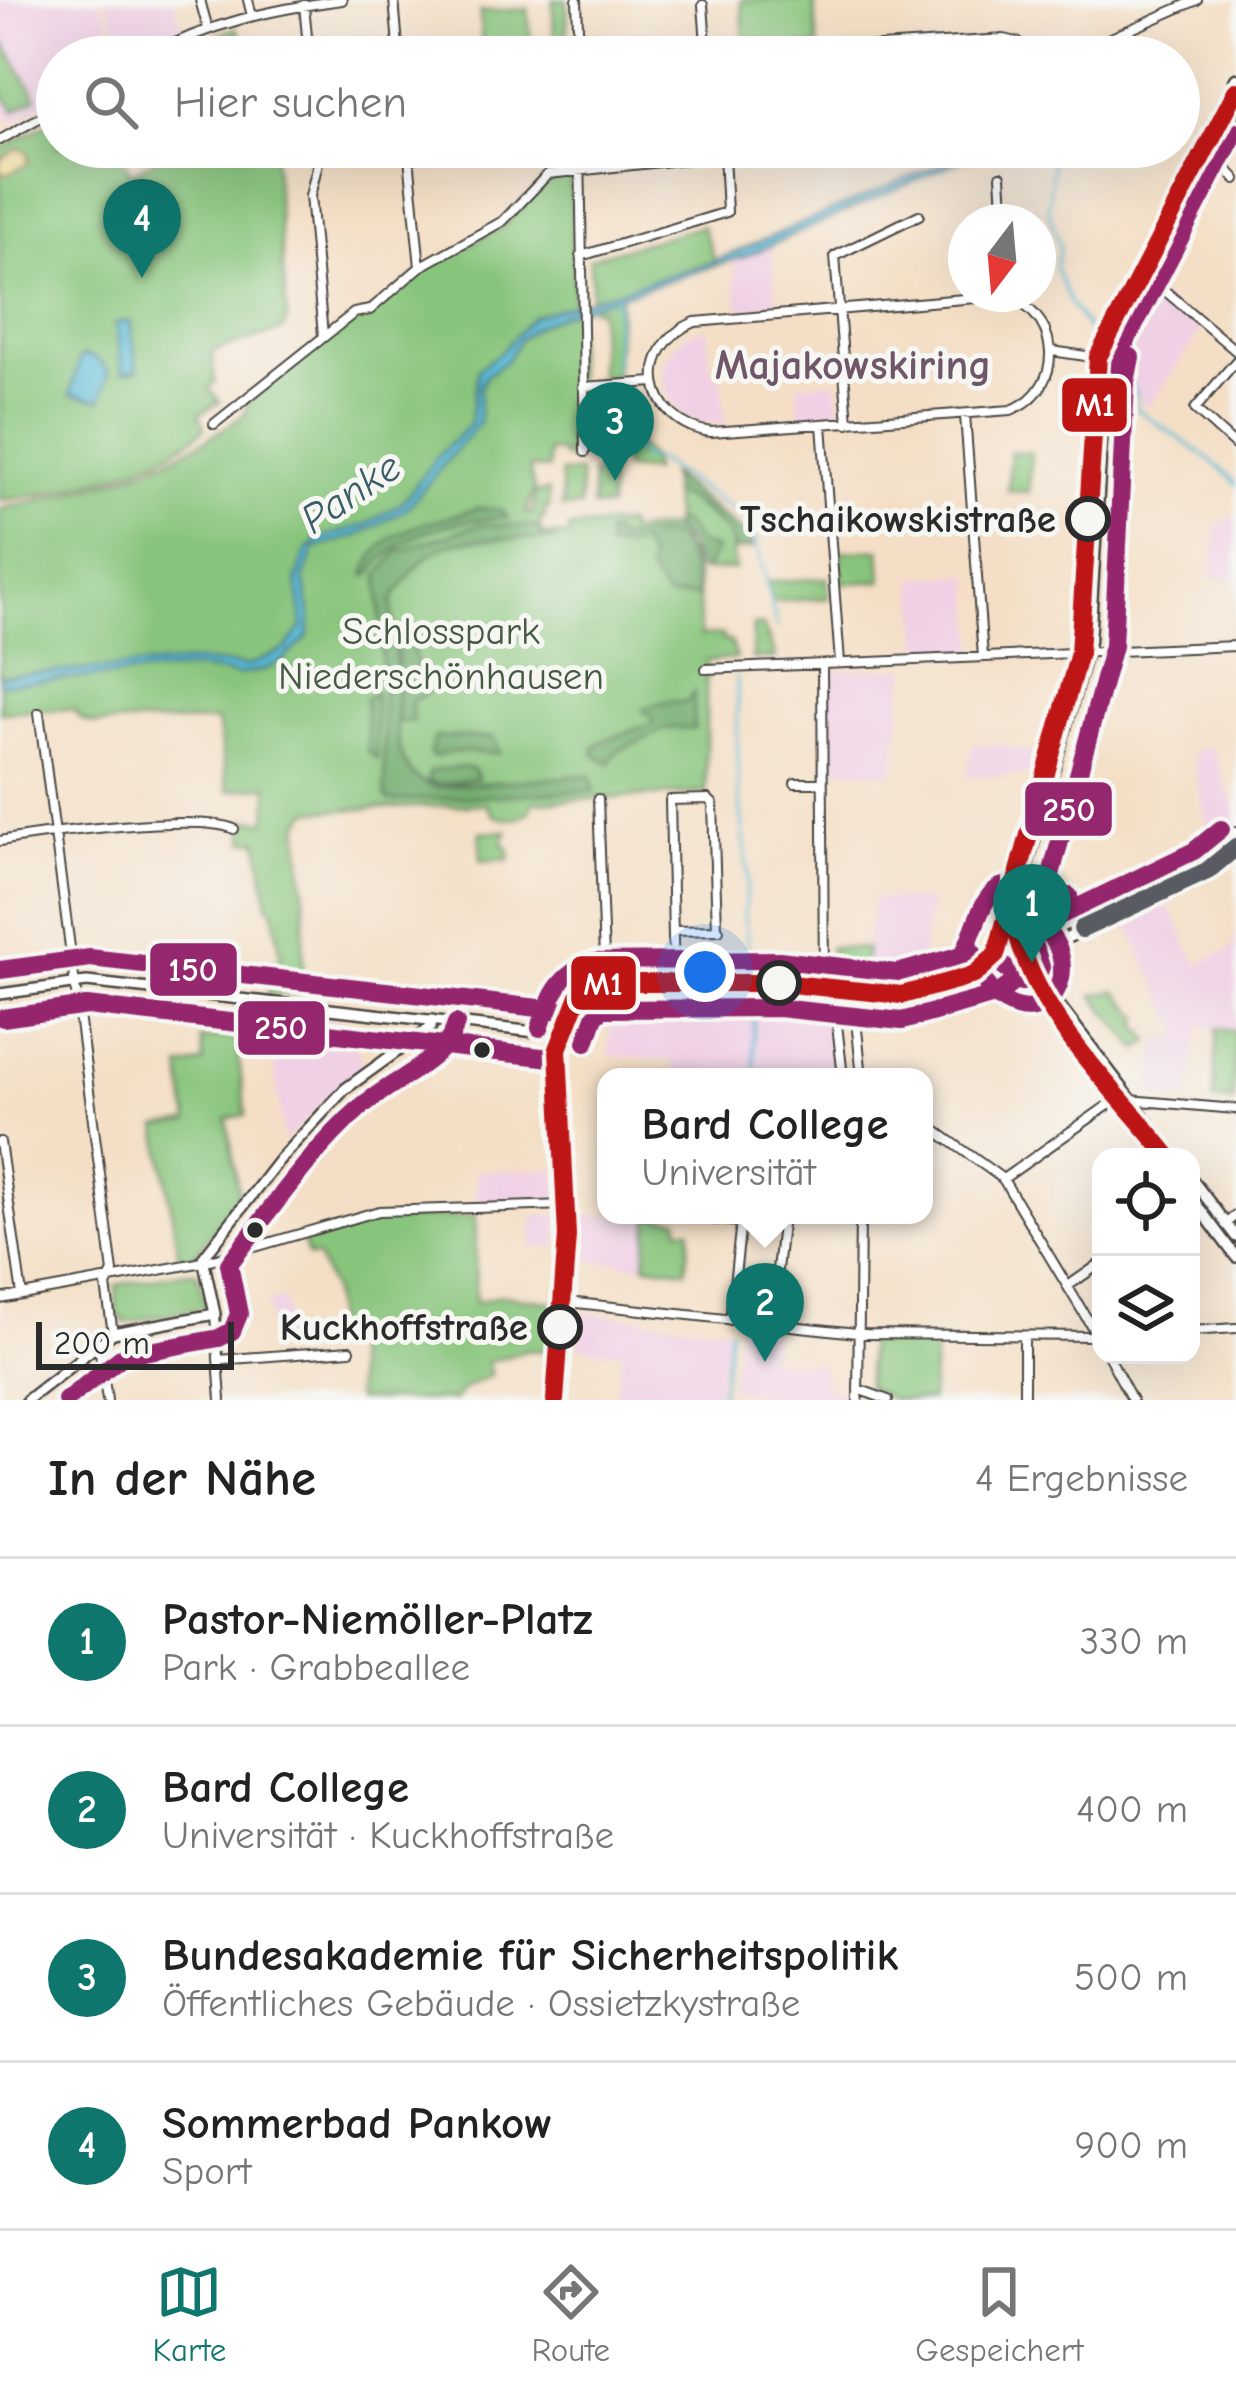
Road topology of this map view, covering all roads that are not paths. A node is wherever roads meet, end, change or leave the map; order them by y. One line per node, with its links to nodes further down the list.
1 (200, 0): 10 (street)
2 (248, 0): 9 (street)
3 (342, 0): 8 (street)
4 (394, 0): 13 (street)
5 (578, 0): 14 (street)
6 (1197, 0): 16 (street)
7 (703, 4): 15 (street)
8 (304, 5): 9 (street); 12 (street)
9 (252, 16): 10 (street)
10 (208, 29): 11 (street)
11 (193, 36)
12 (307, 36)
13 (397, 36)
14 (579, 36)
15 (705, 36)
16 (1116, 36)
17 (1236, 79): 22 (main road)
18 (1236, 109): 21 (main road)
19 (36, 120): 20 (street)
20 (0, 140)
21 (1211, 152): 30 (street); 35 (main road)
22 (1200, 153)
23 (317, 168): 39 (street)
24 (410, 168): 34 (street)
25 (590, 168): 28 (street)
26 (725, 168): 33 (street)
27 (1193, 168): 35 (main road)
28 (580, 169): 33 (street); 34 (street)
29 (1000, 176): 31 (street)
30 (1236, 179)
31 (1002, 204)
32 (919, 215): 37 (street)
33 (581, 256): 45 (street)
34 (420, 267): 39 (street)
35 (1142, 272): 41 (street); 42 (main road)
36 (948, 301): 37 (street)
37 (839, 309): 44 (street); 47 (street)
38 (1032, 312): 40 (street)
39 (323, 336): 48 (street)
40 (1052, 350): 42 (street); 46 (street)
41 (1236, 351)
42 (1100, 357): 53 (main road)
43 (1236, 361): 50 (street)
44 (654, 382): 45 (street); 49 (street)
45 (583, 387): 51 (street)
46 (965, 415): 47 (street); 54 (street)
47 (848, 423): 49 (street)
48 (214, 424)
49 (821, 425): 55 (street)
50 (1236, 446)
51 (585, 452)
52 (1236, 646): 53 (street)
53 (1081, 653): 54 (street); 67 (main road)
54 (983, 657): 55 (street)
55 (840, 663): 56 (street)
56 (821, 664): 57 (street); 60 (street)
57 (706, 669)
58 (39, 713): 63 (street)
59 (795, 783): 60 (street)
60 (822, 783): 75 (street)
61 (598, 799): 74 (street)
62 (234, 829): 63 (street)
63 (53, 831): 65 (street); 72 (street)
64 (1236, 832): 69 (main road)
65 (0, 841)
66 (1236, 847): 70 (main road)
67 (1010, 912): 69 (main road); 71 (main road)
68 (674, 931): 68 (street); 73 (street)
69 (1046, 934): 70 (main road)
70 (1057, 943): 78 (main road)
71 (979, 975): 76 (main road); 78 (main road)
72 (75, 982): 77 (main road); 79 (main road); 103 (street)
73 (674, 984): 74 (main road); 75 (main road)
74 (607, 985): 80 (main road)
75 (829, 989): 76 (main road); 81 (street)
76 (853, 992): 82 (street)
77 (0, 994)
78 (1049, 1001): 83 (main road); 84 (main road)
79 (432, 1020): 80 (main road); 101 (main road)
80 (563, 1036): 92 (main road)
81 (842, 1068)
82 (861, 1068)
83 (1117, 1099): 84 (street); 88 (main road); 90 (street)
84 (1135, 1103): 85 (street); 89 (main road)
85 (1236, 1108)
86 (933, 1127): 90 (street)
87 (0, 1142): 105 (street)
88 (1154, 1148)
89 (1168, 1148)
90 (1004, 1178): 104 (street)
91 (1200, 1190): 98 (main road)
92 (567, 1205): 101 (street); 107 (main road)
93 (1200, 1210): 100 (main road)
94 (1236, 1215): 98 (street)
95 (741, 1224): 109 (street)
96 (782, 1224): 110 (street)
97 (860, 1224): 115 (street)
98 (1226, 1224): 99 (main road)
99 (1236, 1238)
100 (1236, 1256)
101 (203, 1262): 103 (street); 108 (main road)
102 (1092, 1269): 104 (street)
103 (109, 1279): 105 (street); 114 (street)
104 (1067, 1286): 111 (street)
105 (22, 1295): 106 (street)
106 (0, 1299)
107 (567, 1302): 109 (street); 126 (main road)
108 (214, 1314): 114 (main road); 120 (street)
109 (730, 1320): 110 (street)
110 (771, 1325): 115 (street)
111 (1092, 1325)
112 (1236, 1328): 113 (street)
113 (1200, 1330)
114 (113, 1333): 118 (main road)
115 (858, 1334): 116 (street); 122 (street)
116 (1024, 1336): 117 (street); 129 (street)
117 (1092, 1338)
118 (99, 1345): 123 (main road); 124 (street)
119 (350, 1350): 120 (street)
120 (218, 1360): 125 (street)
121 (1113, 1364): 130 (street)
122 (858, 1389): 127 (street); 128 (street)
123 (26, 1400)
124 (106, 1400)
125 (221, 1400)
126 (557, 1400)
127 (858, 1400)
128 (888, 1400)
129 (1024, 1400)
130 (1132, 1400)

